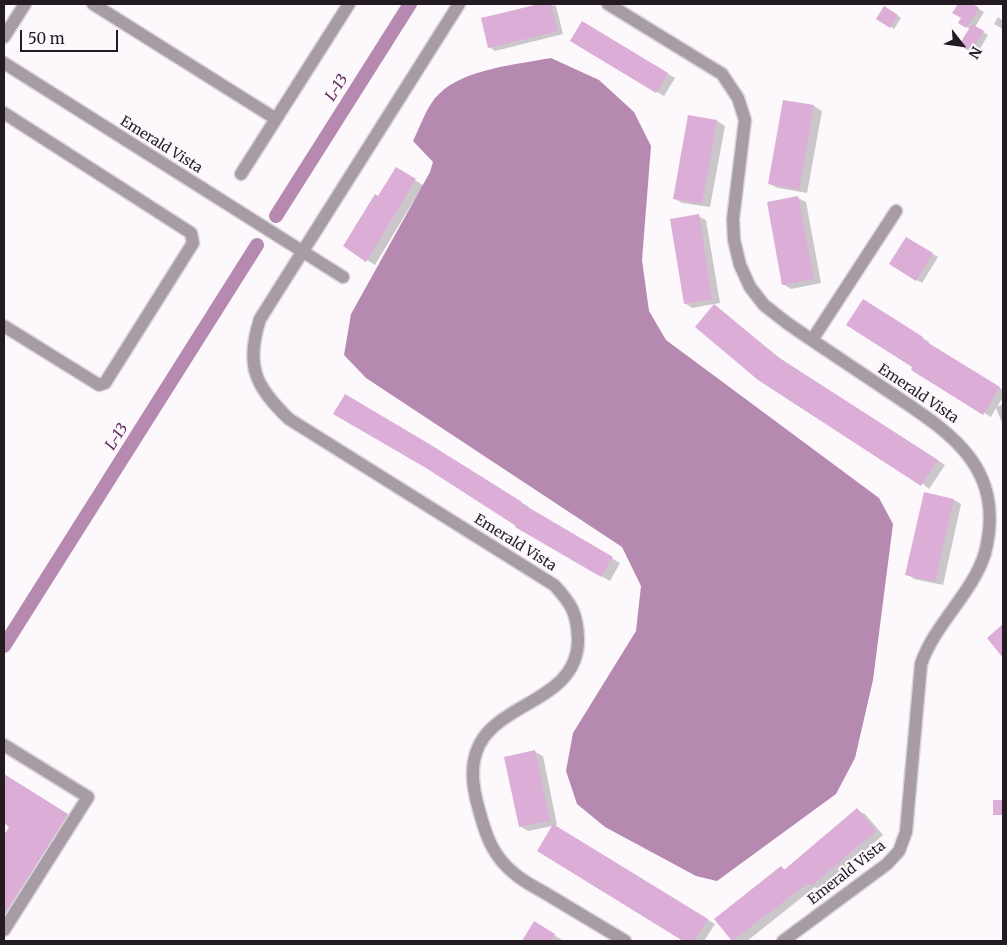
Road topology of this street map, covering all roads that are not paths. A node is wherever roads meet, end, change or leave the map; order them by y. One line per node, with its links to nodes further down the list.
1 (25, 4): 6 (street)
2 (93, 4): 9 (street)
3 (349, 4): 9 (street)
4 (459, 4): 12 (street, Emerald Vista)
5 (608, 4): 15 (street, Emerald Vista)
6 (4, 37)
7 (4, 64): 12 (street, Emerald Vista)
8 (4, 114): 14 (street)
9 (276, 119): 10 (street)
10 (241, 174)
11 (896, 211): 15 (street)
12 (302, 252): 13 (street); 18 (street, Emerald Vista)
13 (342, 277)
14 (4, 326)
15 (812, 340): 19 (street, Emerald Vista)
16 (4, 745): 17 (street)
17 (4, 930)
18 (625, 941)
19 (783, 941)

